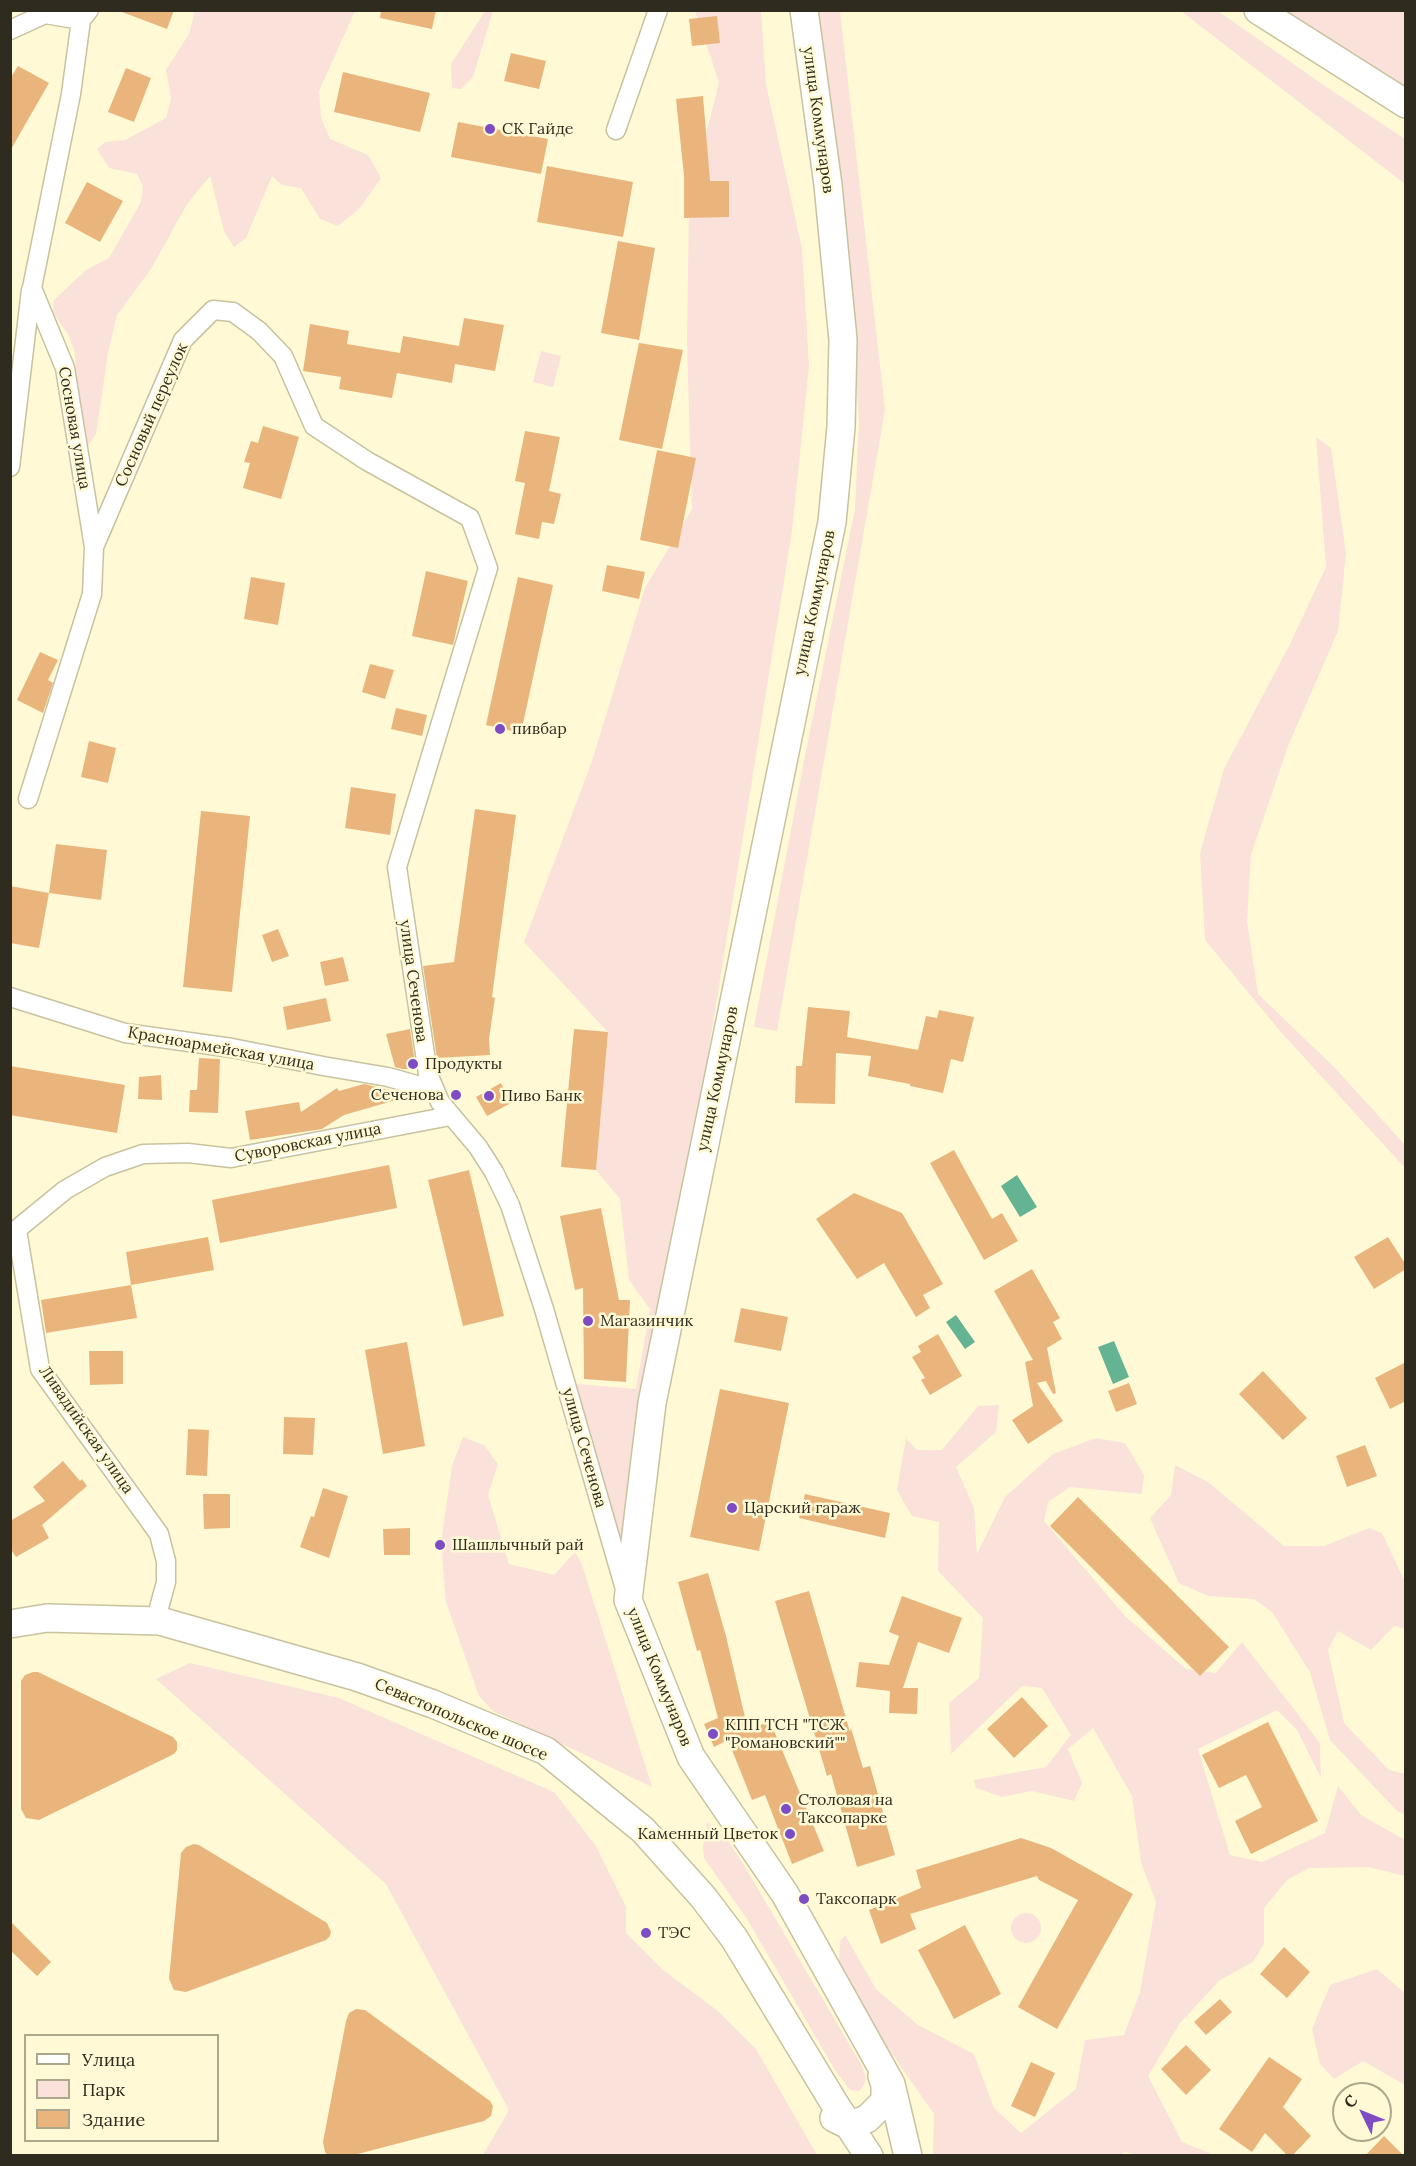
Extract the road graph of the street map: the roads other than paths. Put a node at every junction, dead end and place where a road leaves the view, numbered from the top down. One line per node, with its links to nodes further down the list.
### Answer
1 (658, 10): 7 (street)
2 (804, 10): 17 (main road, улица Коммунаров)
3 (1258, 10): 6 (main road)
4 (85, 15): 5 (street); 8 (street)
5 (10, 30)
6 (1406, 104)
7 (616, 130)
8 (32, 288): 9 (street); 11 (street, Сосновая улица)
9 (10, 466)
10 (470, 518): 11 (street, Сосновый переулок); 14 (street, улица Сеченова)
11 (94, 547): 12 (street, Сосновая улица)
12 (28, 799)
13 (10, 998): 14 (street, Красноармейская улица)
14 (434, 1090): 15 (street, улица Сеченова)
15 (450, 1116): 16 (street, Суворовская улица); 17 (street, улица Сеченова)
16 (14, 1232): 19 (street, Ливадийская улица)
17 (628, 1600): 21 (main road, улица Коммунаров)
18 (10, 1624): 19 (main road, Севастопольское шоссе)
19 (161, 1629): 20 (main road, Севастопольское шоссе); 23 (main road, Севастопольское шоссе)
20 (10, 1638)
21 (878, 2060): 22 (main road, улица Коммунаров); 23 (main road)
22 (891, 2084): 26 (main road, улица Коммунаров); 27 (main road, улица Коммунаров)
23 (837, 2114): 24 (main road); 25 (main road, Севастопольское шоссе)
24 (852, 2156)
25 (868, 2156)
26 (901, 2156)
27 (908, 2156)

